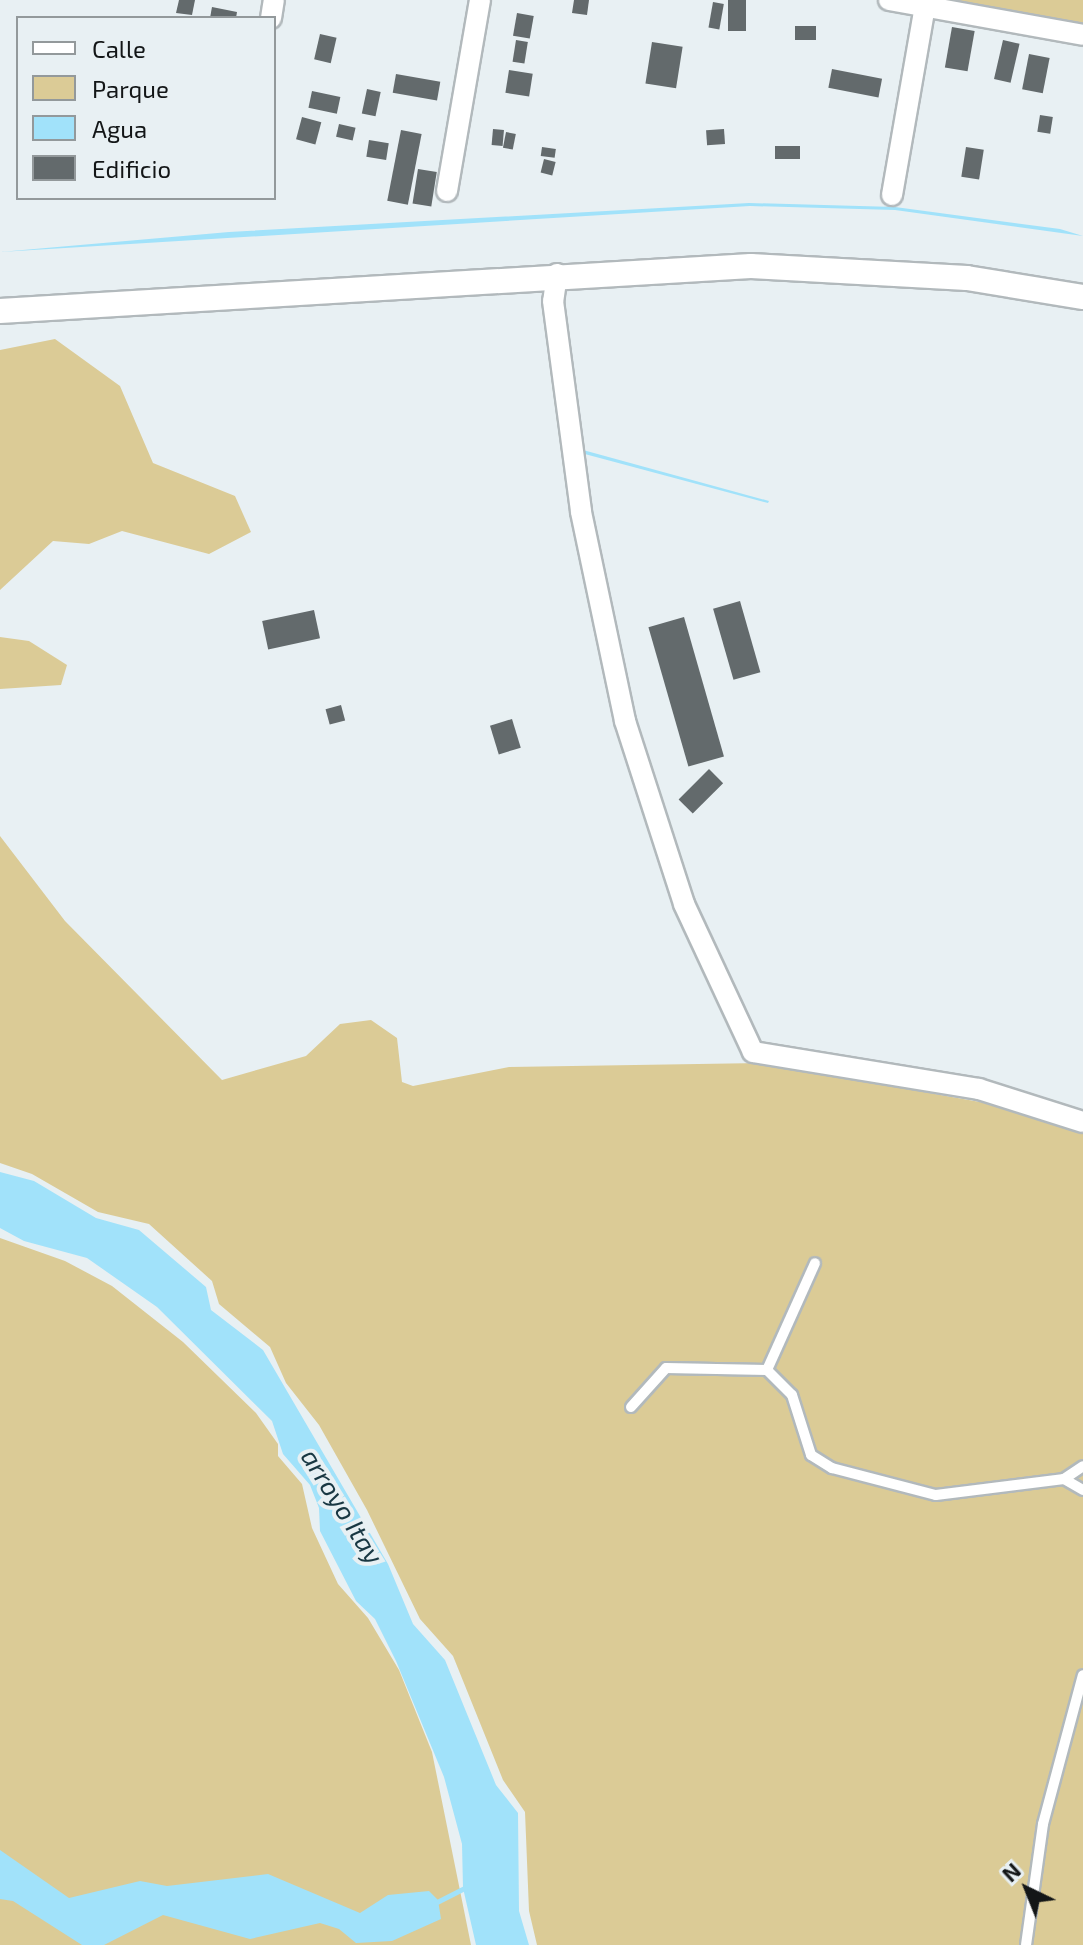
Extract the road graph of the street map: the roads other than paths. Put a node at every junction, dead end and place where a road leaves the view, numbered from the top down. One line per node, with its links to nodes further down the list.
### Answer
1 (480, 0): 5 (street)
2 (889, 0): 3 (street)
3 (925, 3): 4 (street); 6 (street)
4 (1083, 35)
5 (447, 191)
6 (892, 195)
7 (557, 274): 8 (street); 9 (street); 10 (street)
8 (1083, 297)
9 (0, 311)
10 (1083, 1122)
11 (815, 1263): 12 (lane)
12 (767, 1370): 13 (lane); 15 (lane)
13 (631, 1407)
14 (1083, 1466): 15 (lane)
15 (1064, 1479): 16 (lane)
16 (1083, 1490)
17 (1083, 1675): 18 (lane)
18 (1026, 1945)

